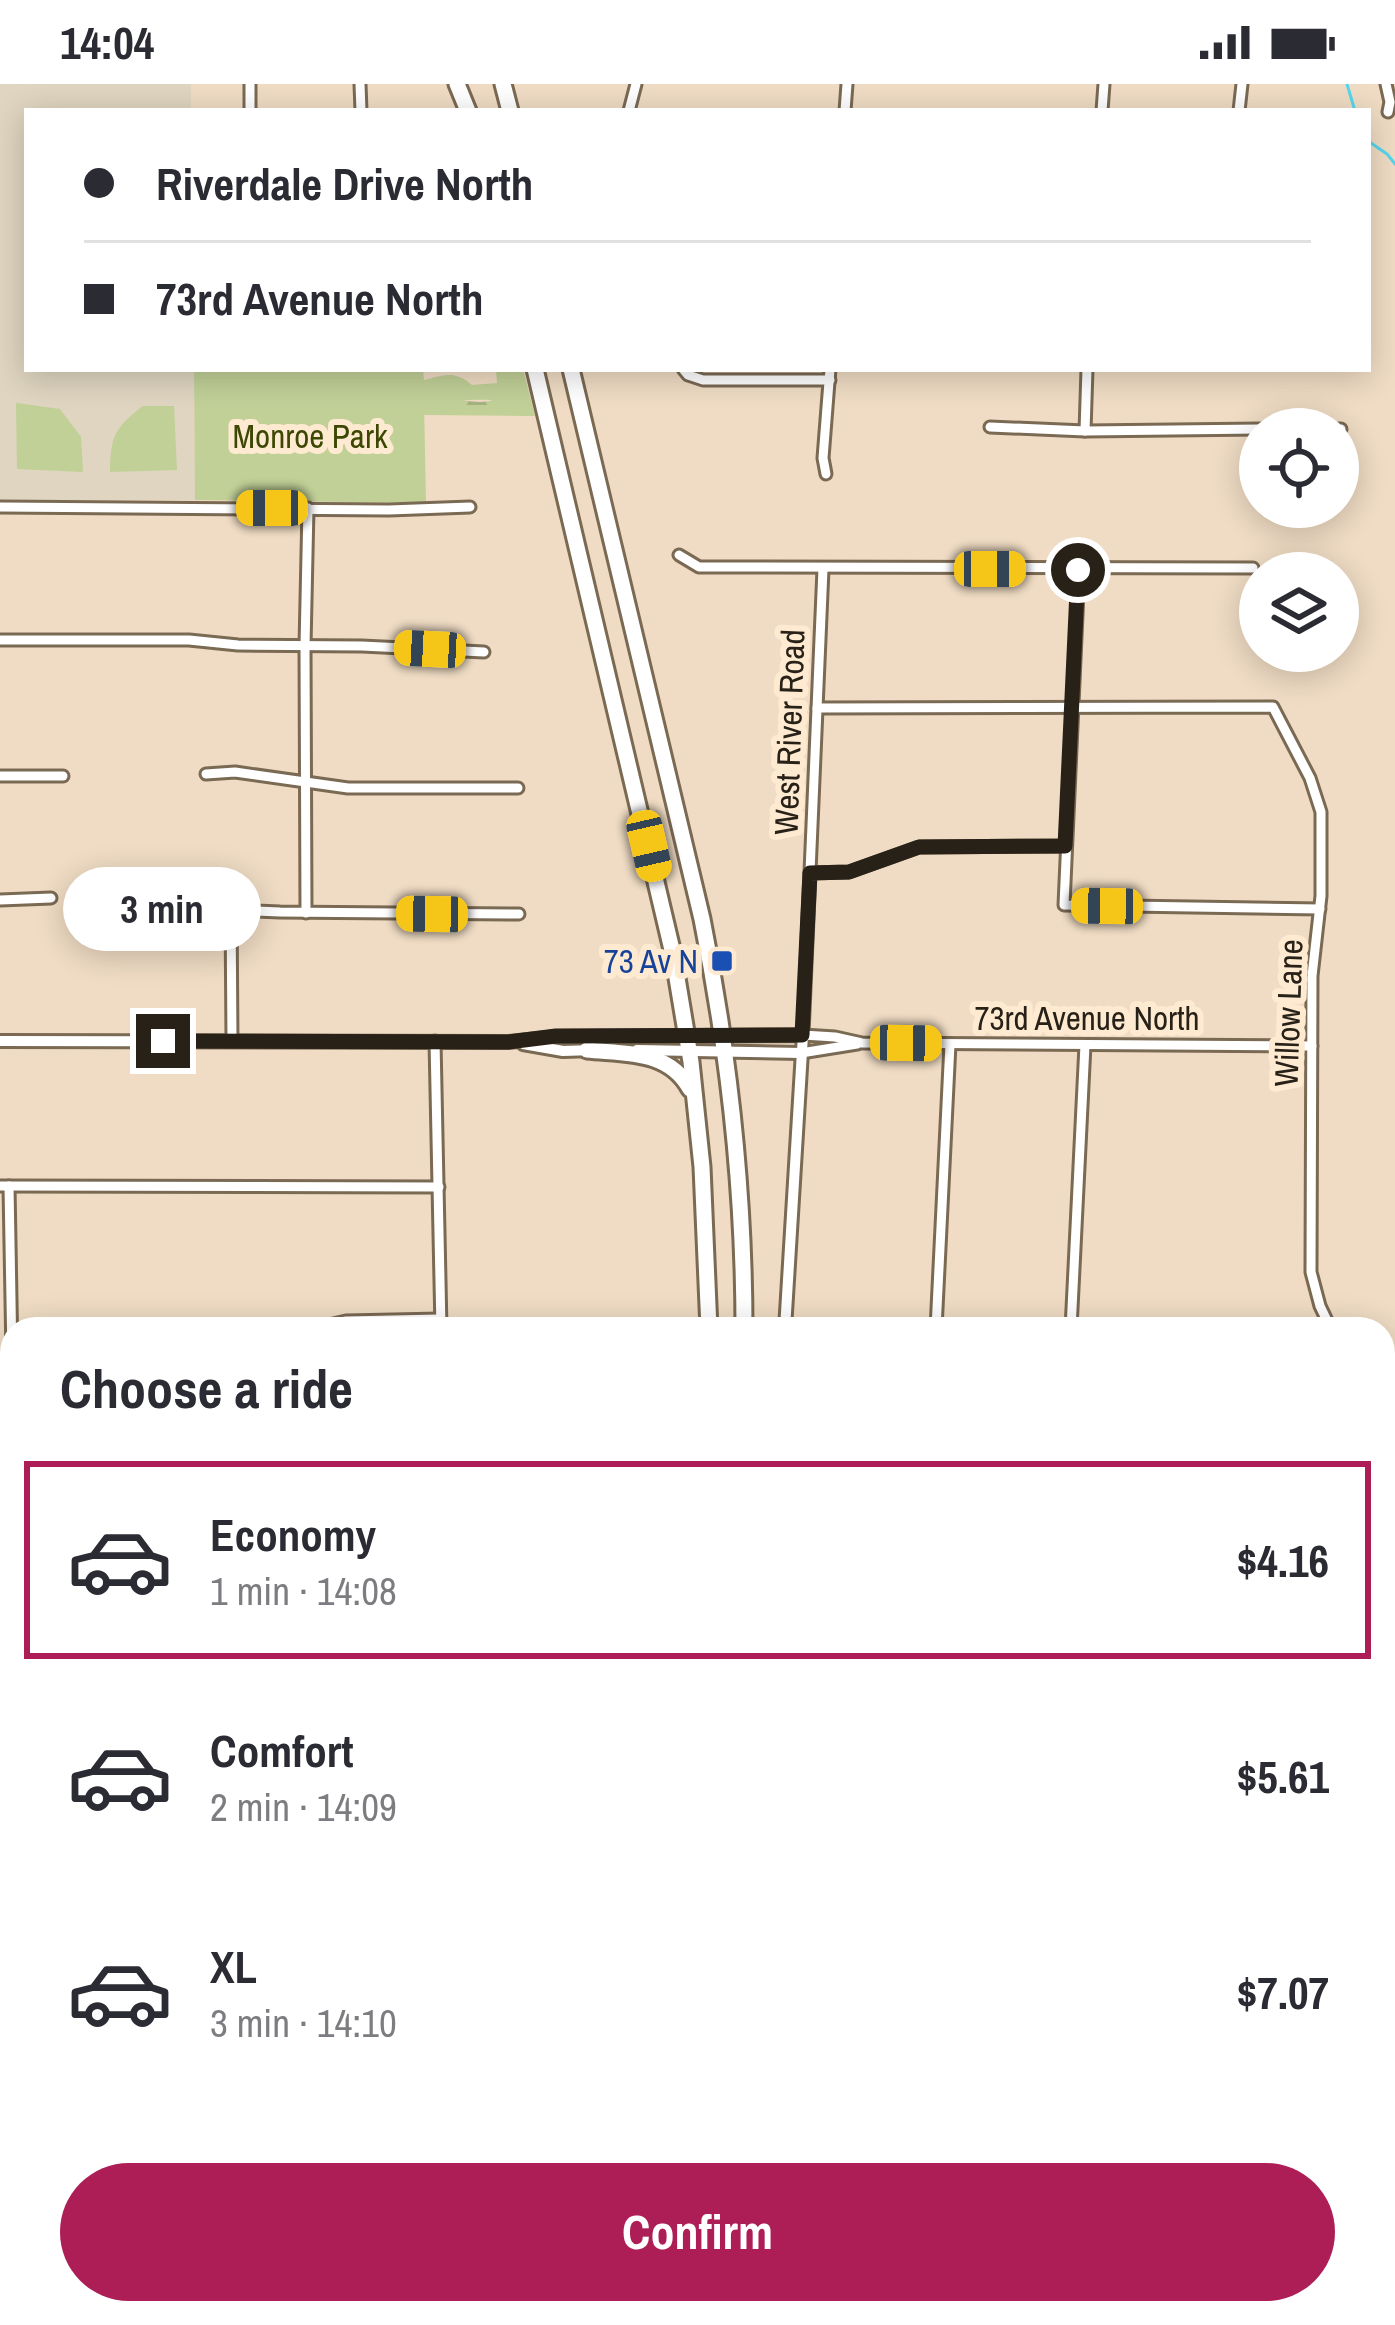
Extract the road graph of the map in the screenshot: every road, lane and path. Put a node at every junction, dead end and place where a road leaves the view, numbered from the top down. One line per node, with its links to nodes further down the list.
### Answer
1 (1386, 84): 2 (street)
2 (1388, 112)
3 (536, 372): 42 (highway)
4 (572, 372): 43 (highway)
5 (685, 372): 7 (street)
6 (1087, 372): 10 (street)
7 (830, 375): 11 (street)
8 (990, 428): 10 (street)
9 (1239, 429): 10 (street)
10 (1085, 431)
11 (826, 474)
12 (0, 507): 14 (street)
13 (470, 507): 14 (street)
14 (308, 508): 20 (street)
15 (679, 555): 17 (street)
16 (1239, 568): 18 (street)
17 (823, 569): 18 (street); 23 (street, West River Road)
18 (1078, 570): 22 (street)
19 (0, 640): 20 (street)
20 (304, 646): 21 (street); 27 (street)
21 (484, 652)
22 (1073, 706): 23 (street); 29 (street); 33 (street, Willow Lane)
23 (817, 708): 30 (street, West River Road)
24 (206, 774): 27 (street)
25 (0, 776): 26 (street)
26 (63, 776)
27 (306, 783): 28 (street); 34 (street)
28 (518, 788)
29 (1065, 846): 30 (street); 33 (street)
30 (810, 873): 36 (street, West River Road)
31 (51, 898): 32 (street)
32 (0, 900)
33 (1320, 909): 46 (street, Willow Lane)
34 (306, 913): 35 (street); 38 (street)
35 (519, 914)
36 (802, 1035): 41 (street, 73rd Avenue North); 43 (street, 73rd Avenue North); 48 (street, West River Road)
37 (0, 1041): 38 (street, 73rd Avenue North)
38 (232, 1041): 39 (street, 73rd Avenue North)
39 (435, 1041): 40 (street, 73rd Avenue North); 51 (street)
40 (508, 1042): 42 (street, 73rd Avenue North); 47 (street, 73rd Avenue North)
41 (862, 1042): 44 (street, 73rd Avenue North); 48 (street, 73rd Avenue North)
42 (688, 1043): 43 (street, 73rd Avenue North); 47 (street, 73rd Avenue North); 49 (highway)
43 (724, 1043): 48 (street, 73rd Avenue North); 55 (highway)
44 (950, 1044): 45 (street, 73rd Avenue North); 57 (street)
45 (1085, 1045): 46 (street, 73rd Avenue North); 58 (street)
46 (1312, 1046): 59 (street, Willow Lane)
47 (587, 1050): 49 (highway)
48 (802, 1053): 56 (street, West River Road)
49 (695, 1099): 54 (highway)
50 (5, 1186): 51 (street); 52 (street)
51 (439, 1187): 53 (street)
52 (9, 1317)
53 (441, 1317)
54 (709, 1317)
55 (744, 1317)
56 (786, 1317)
57 (937, 1317)
58 (1072, 1317)
59 (1325, 1317)

